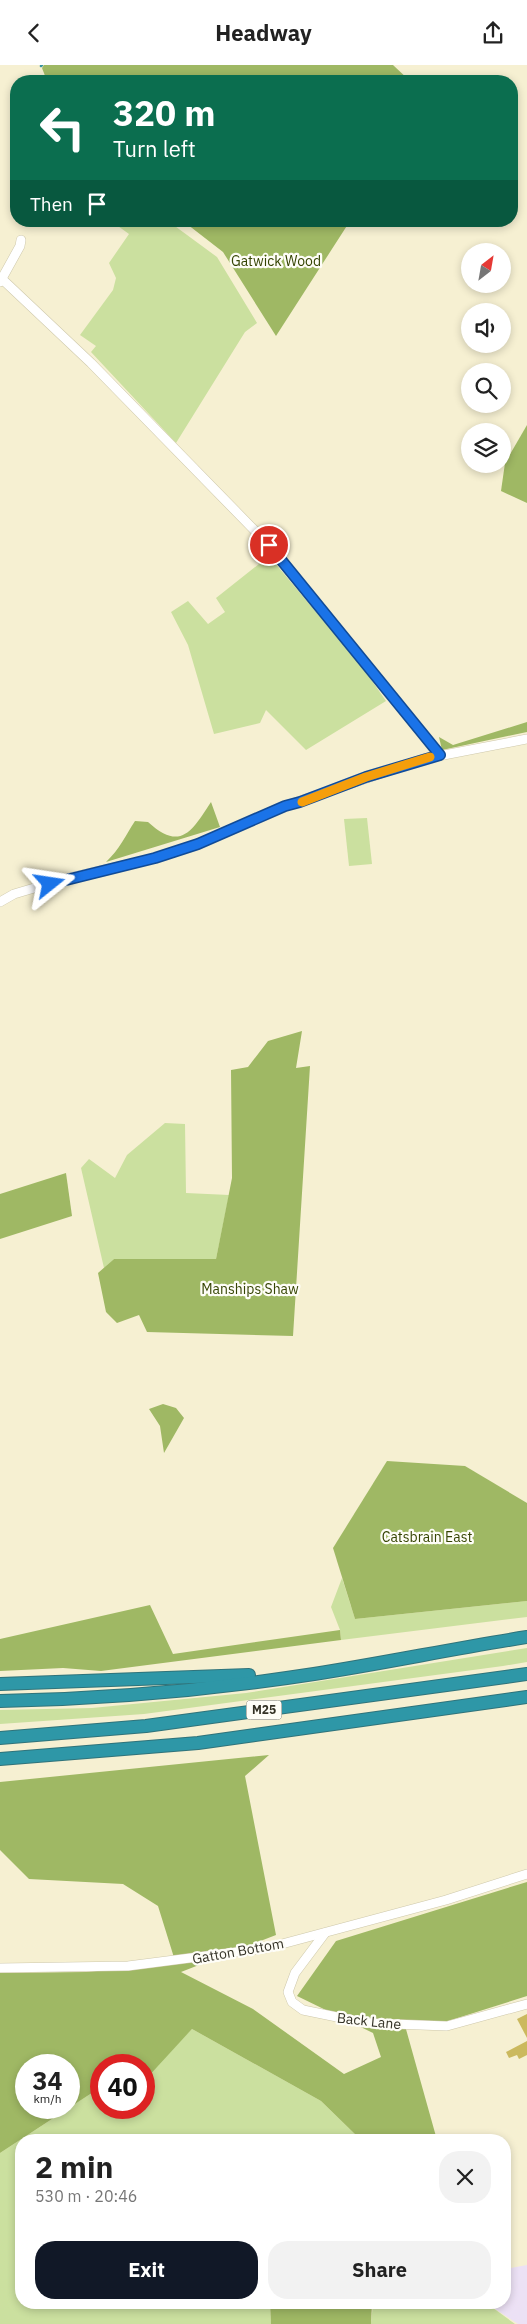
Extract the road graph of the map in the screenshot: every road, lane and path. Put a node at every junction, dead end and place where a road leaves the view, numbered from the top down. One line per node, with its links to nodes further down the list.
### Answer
1 (21, 240): 2 (street)
2 (1, 281): 4 (street)
3 (527, 739): 4 (street)
4 (440, 755): 5 (street)
5 (0, 902)
6 (527, 1637): 7 (highway, M25)
7 (314, 1674): 9 (highway, M25); 11 (highway, M25)
8 (527, 1674): 12 (highway, M25)
9 (0, 1684)
10 (527, 1697): 13 (highway, M25)
11 (0, 1701)
12 (0, 1738)
13 (0, 1759)
14 (527, 1874): 15 (street, Gatton Bottom)
15 (325, 1933): 16 (street, Gatton Bottom); 17 (street, Back Lane)
16 (0, 1968)
17 (527, 2003)

